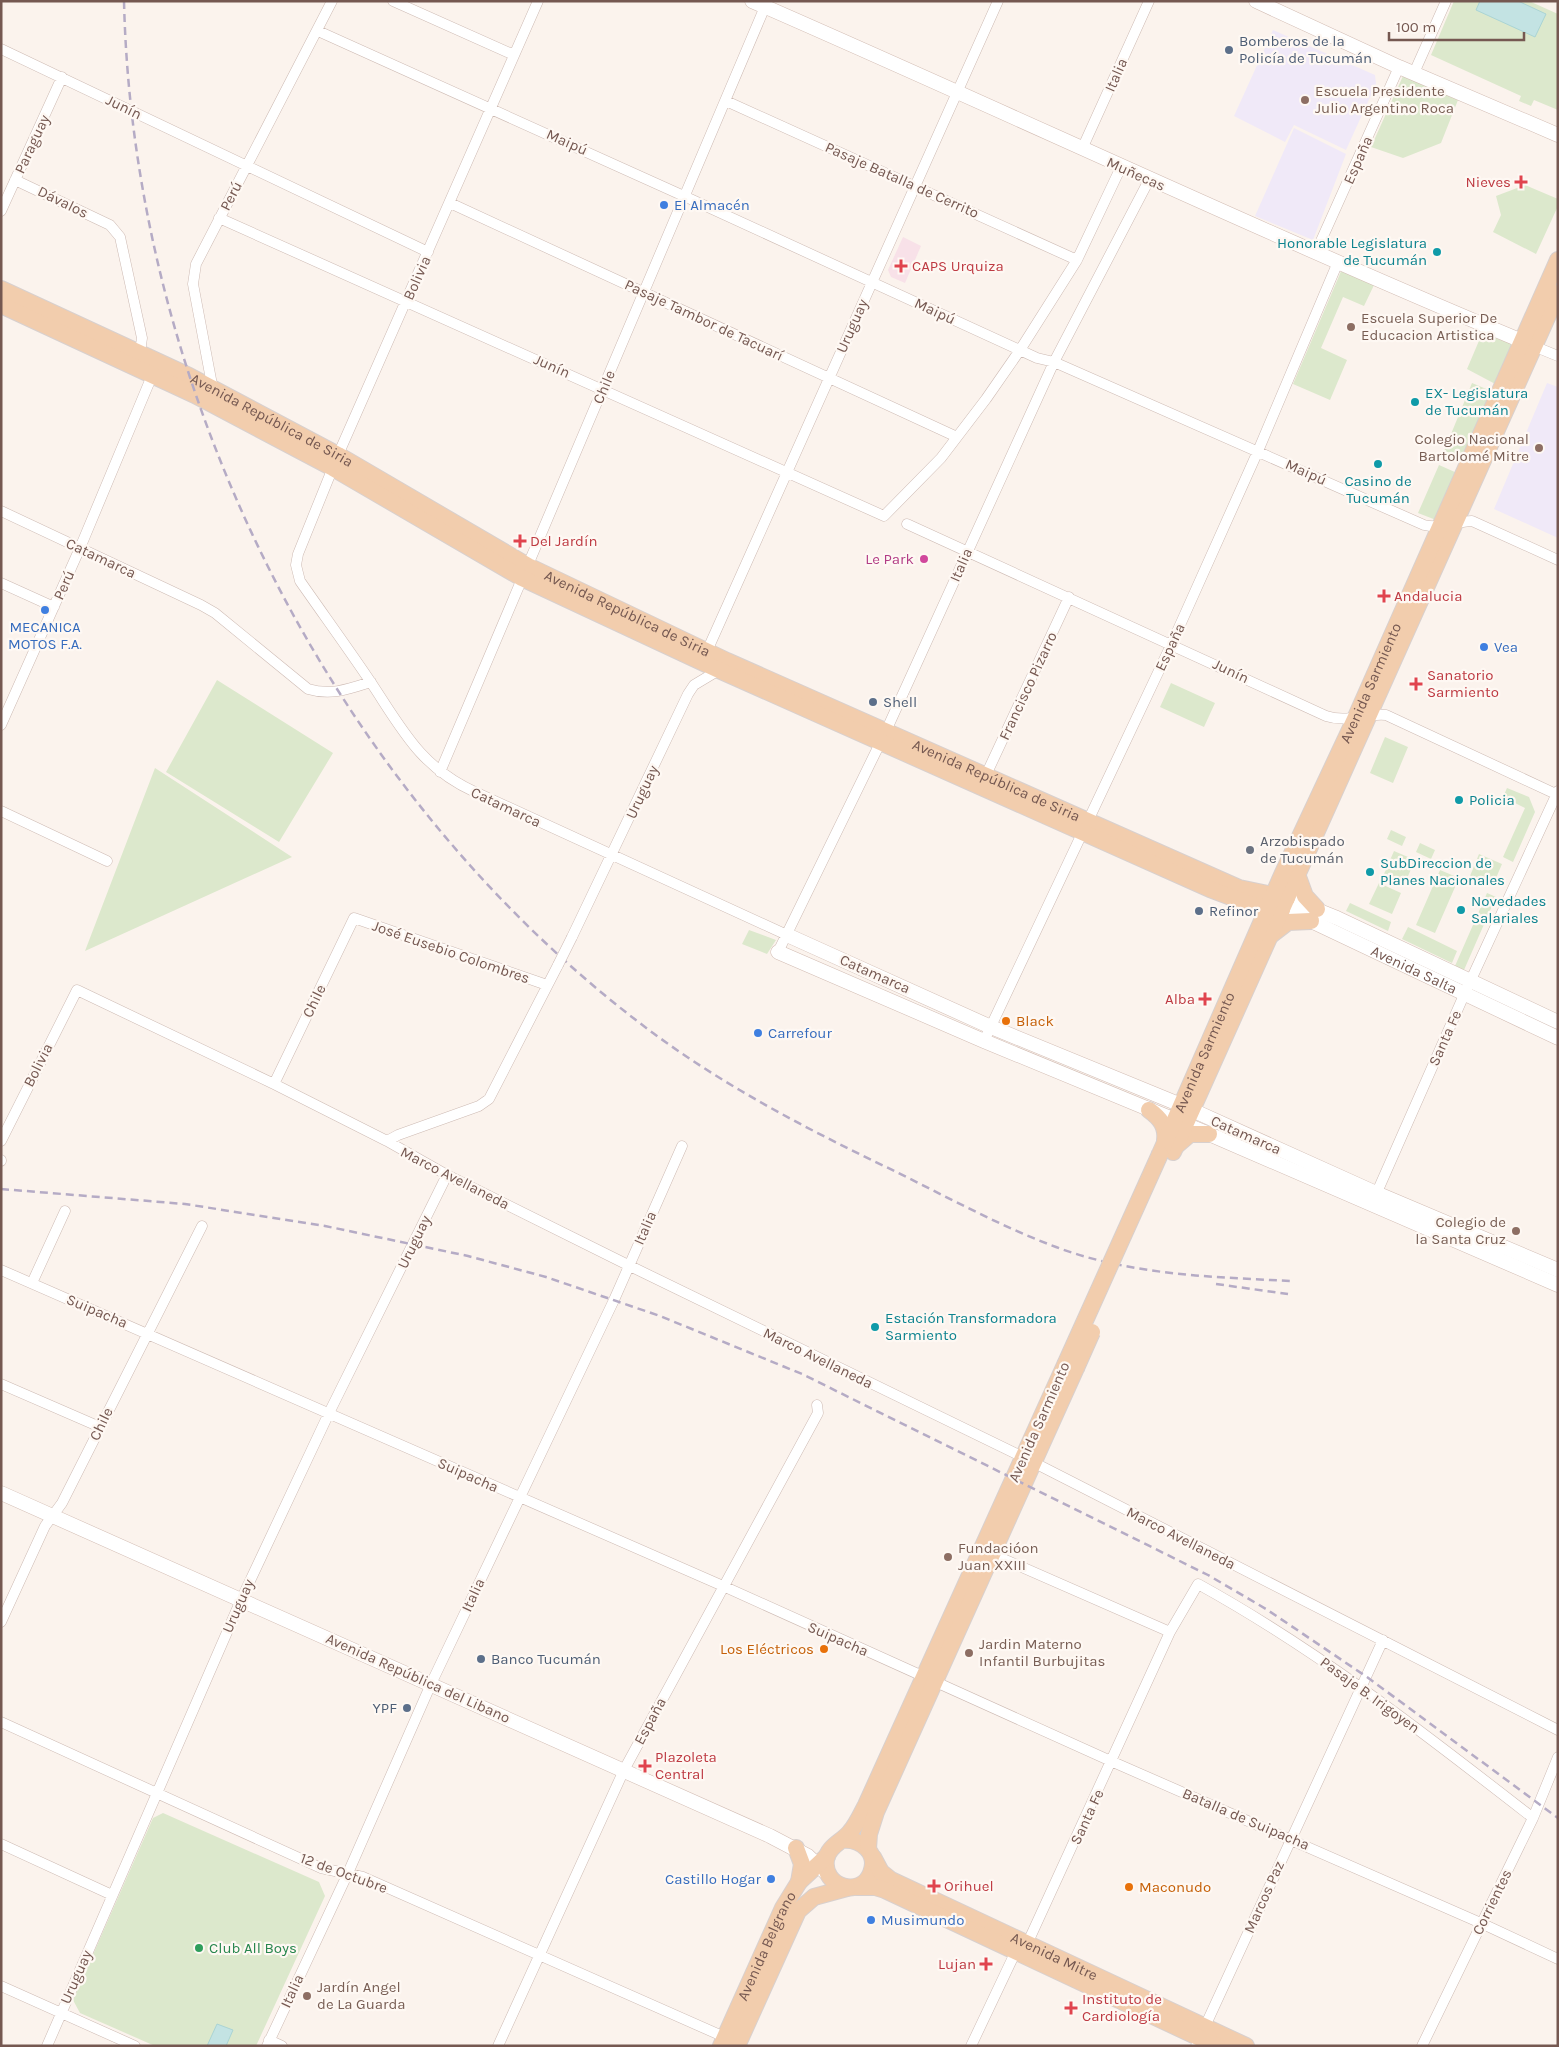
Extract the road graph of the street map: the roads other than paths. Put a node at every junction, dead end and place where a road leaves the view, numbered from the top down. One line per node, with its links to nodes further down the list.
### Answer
1 (332, 1): 10 (street, Perú)
2 (393, 1): 12 (street)
3 (538, 1): 12 (street, Bolivia)
4 (752, 1): 9 (main road, Muñecas)
5 (998, 1): 16 (street, Uruguay)
6 (1149, 1): 20 (street, Italia)
7 (1256, 1): 13 (main road)
8 (1446, 1): 14 (street)
9 (767, 4): 16 (main road, Muñecas); 17 (street, Chile)
10 (318, 31): 18 (street, Maipú); 21 (street, Perú)
11 (1, 49): 15 (street, Junín)
12 (514, 55): 18 (street, Bolivia)
13 (1399, 67): 14 (main road); 31 (street, España)
14 (1414, 74): 19 (main road)
15 (62, 77): 21 (street, Junín); 23 (street, Paraguay)
16 (959, 91): 20 (main road, Muñecas); 25 (street, Uruguay)
17 (726, 101): 25 (street, Pasaje Batalla de Cerrito); 26 (street, Chile)
18 (491, 108): 26 (street, Maipú); 27 (street, Bolivia)
19 (1558, 135)
20 (1082, 149): 22 (main road, Muñecas)
21 (246, 166): 29 (street, Perú); 30 (street)
22 (1120, 168): 24 (main road, Muñecas); 32 (street)
23 (15, 180): 28 (street, Paraguay); 43 (street, Dávalos)
24 (1149, 180): 31 (main road, Muñecas); 45 (street, Italia)
25 (916, 186): 32 (street, Pasaje Batalla de Cerrito); 35 (street, Uruguay)
26 (686, 196): 35 (street, Maipú); 37 (street, Chile)
27 (450, 203): 30 (street, Bolivia); 37 (street, Pasaje Tambor de Tacuarí)
28 (1, 211)
29 (219, 218): 39 (street, Junín); 49 (street, Perú)
30 (428, 252): 39 (street, Bolivia)
31 (1316, 252): 34 (main road, Muñecas)
32 (1077, 260): 42 (street)
33 (1558, 260): 41 (main road, Avenida Sarmiento)
34 (1338, 262): 41 (main road, Muñecas); 51 (street, España)
35 (872, 282): 42 (street, Maipú); 47 (street, Uruguay)
36 (1, 289): 43 (main road, Avenida República de Siria)
37 (644, 292): 47 (street, Pasaje Tambor de Tacuarí); 48 (street, Chile)
38 (1558, 293): 41 (main road, Avenida Sarmiento)
39 (406, 301): 48 (street, Junín); 52 (street, Bolivia)
40 (1, 305): 46 (main road, Avenida República de Siria)
41 (1529, 343): 44 (street); 55 (main road, Avenida Sarmiento); 57 (main road, Avenida Sarmiento)
42 (1020, 350): 45 (street, Maipú); 50 (street)
43 (140, 352): 46 (main road, Avenida República de Siria)
44 (1558, 356)
45 (1054, 362): 51 (street, Maipú); 59 (street, Italia)
46 (155, 368): 49 (main road, Avenida República de Siria); 58 (street, Perú)
47 (829, 378): 50 (street, Pasaje Tambor de Tacuarí); 53 (street, Uruguay)
48 (604, 389): 53 (street, Junín); 62 (street, Chile)
49 (213, 397): 52 (main road, Avenida República de Siria)
50 (957, 438): 53 (street, Junín)
51 (1258, 451): 57 (street, Maipú); 66 (street, España)
52 (335, 462): 60 (street, Bolivia); 62 (main road, Avenida República de Siria)
53 (786, 472): 67 (street, Uruguay)
54 (1, 511): 58 (street, Catamarca)
55 (1457, 522): 57 (street, Maipú); 61 (street, Maipú); 69 (main road, Avenida Sarmiento)
56 (907, 524): 59 (street, Junín)
57 (1440, 527): 70 (main road, Avenida Sarmiento)
58 (80, 548): 65 (street, Perú); 68 (street, Catamarca)
59 (968, 550): 64 (street, Junín); 72 (street, Italia)
60 (298, 554): 68 (street, Catamarca)
61 (1558, 560)
62 (525, 572): 67 (main road, Avenida República de Siria); 73 (street, Chile)
63 (1, 583): 65 (street)
64 (1069, 596): 66 (street, Junín); 74 (street, Francisco Pizarro)
65 (54, 607): 71 (street, Perú)
66 (1172, 643): 70 (street, Junín); 77 (street, España)
67 (715, 660): 72 (main road, Avenida República de Siria); 78 (street, Uruguay)
68 (371, 682): 73 (street, Catamarca)
69 (1370, 714): 70 (street, Junín); 75 (street); 80 (main road, Avenida Sarmiento)
70 (1354, 719): 80 (main road, Avenida Sarmiento)
71 (1, 725)
72 (883, 736): 74 (main road, Avenida República de Siria); 77 (main road, Avenida República de Siria); 85 (street, Italia)
73 (440, 772): 78 (street, Catamarca)
74 (986, 775): 77 (main road, Avenida República de Siria)
75 (1557, 793): 89 (street, Santa Fe)
76 (1, 811): 79 (street)
77 (1085, 826): 81 (main road, Avenida República de Siria); 92 (street, España)
78 (612, 856): 85 (street, Catamarca); 88 (street, Uruguay, bridge)
79 (107, 861)
80 (1290, 874): 81 (main road); 82 (main road, Avenida Sarmiento); 83 (main road)
81 (1235, 892): 82 (main road, Avenida República de Siria); 86 (main road)
82 (1277, 903): 83 (main road, Avenida Salta); 86 (main road, Avenida Sarmiento)
83 (1314, 915): 86 (main road); 89 (main road, Avenida Salta)
84 (354, 918): 88 (street, José Eusebio Colombres); 94 (street, Chile)
85 (787, 935): 87 (street, Italia); 92 (main road, Catamarca)
86 (1261, 939): 96 (main road, Avenida Sarmiento)
87 (778, 952): 92 (main road, Catamarca)
88 (548, 985): 99 (street)
89 (1467, 988): 91 (main road, Avenida Salta); 93 (main road, Avenida Salta); 103 (street, Santa Fe)
90 (76, 990): 94 (street, Marco Avellaneda); 98 (street, Bolivia)
91 (1558, 1022)
92 (988, 1035): 95 (main road, Catamarca); 96 (main road, Catamarca)
93 (1558, 1038)
94 (274, 1084): 99 (street, Marco Avellaneda)
95 (1149, 1110): 96 (main road, Catamarca); 101 (main road)
96 (1183, 1115): 97 (main road, Catamarca); 101 (main road, Avenida Sarmiento); 103 (main road, Catamarca)
97 (1209, 1134): 101 (main road); 103 (main road, Catamarca)
98 (1, 1140)
99 (387, 1141): 102 (street, Marco Avellaneda)
100 (682, 1146): 106 (street, Italia)
101 (1167, 1151): 116 (main road, Avenida Sarmiento, bridge)
102 (447, 1175): 106 (street, Marco Avellaneda); 114 (street, Uruguay)
103 (1374, 1199): 108 (main road, Catamarca); 110 (main road, Catamarca)
104 (65, 1211): 109 (street)
105 (202, 1226): 111 (street, Chile)
106 (630, 1266): 116 (street, Marco Avellaneda); 118 (street, Italia)
107 (1, 1270): 109 (street, Suipacha)
108 (1558, 1270)
109 (32, 1283): 111 (street, Suipacha)
110 (1557, 1284)
111 (147, 1332): 114 (street, Suipacha); 115 (street, Chile)
112 (1, 1384): 115 (street)
113 (817, 1405): 122 (street, España)
114 (329, 1413): 118 (street, Suipacha); 123 (street, Uruguay)
115 (100, 1427): 119 (street, Chile)
116 (1028, 1460): 120 (main road, Avenida Sarmiento); 126 (street, Marco Avellaneda); 127 (main road, Avenida Sarmiento)
117 (1, 1493): 119 (main road, Avenida República del Libano)
118 (519, 1497): 122 (street, Suipacha); 128 (street, Italia)
119 (53, 1516): 123 (main road, Avenida República del Libano); 124 (street, Chile)
120 (992, 1554): 125 (street); 127 (main road, Avenida Sarmiento)
121 (1198, 1584): 125 (street, Santa Fe); 129 (street, Pasaje B. Irigoyen)
122 (723, 1586): 127 (street, Suipacha); 134 (street, España)
123 (241, 1600): 128 (main road, Avenida República del Libano); 135 (street, Uruguay)
124 (1, 1622)
125 (1170, 1632): 133 (street, Santa Fe)
126 (1383, 1640): 129 (street, Marcos Paz); 131 (street, Marco Avellaneda)
127 (928, 1679): 133 (street, Batalla de Suipacha); 138 (main road, Avenida Sarmiento); 141 (main road, Avenida Sarmiento)
128 (431, 1684): 134 (main road, Avenida República del Libano); 143 (street, Italia)
129 (1361, 1688): 136 (street, Pasaje B. Irigoyen); 137 (street, Marcos Paz)
130 (1, 1722): 135 (street, 12 de Octubre)
131 (1558, 1730)
132 (1558, 1757): 136 (street, Corrientes)
133 (1112, 1762): 137 (street, Batalla de Suipacha); 148 (street, Santa Fe)
134 (624, 1770): 140 (main road, Avenida República del Libano); 149 (street, España)
135 (156, 1792): 143 (street, 12 de Octubre); 146 (street, Uruguay)
136 (1533, 1818): 147 (street, Corrientes)
137 (1291, 1838): 147 (street, Batalla de Suipacha); 153 (street, Marcos Paz)
138 (842, 1840): 141 (main road); 142 (main road)
139 (1, 1844): 146 (street)
140 (796, 1848): 142 (main road, Avenida República del Libano); 144 (main road)
141 (870, 1852): 145 (main road); 148 (main road, Avenida Mitre)
142 (824, 1865): 144 (main road, Avenida Belgrano); 145 (main road)
143 (348, 1873): 149 (street, 12 de Octubre); 154 (street, Italia)
144 (799, 1882): 155 (main road, Avenida Belgrano)
145 (852, 1887): 148 (main road, Avenida Mitre); 155 (main road, Avenida Belgrano)
146 (112, 1895): 152 (street, Uruguay)
147 (1482, 1924): 150 (street, Batalla de Suipacha); 163 (street, Corrientes)
148 (1022, 1947): 153 (main road, Avenida Mitre); 160 (street, Santa Fe)
149 (540, 1956): 155 (street, 12 de Octubre); 159 (street, España)
150 (1558, 1959)
151 (1, 1986): 152 (street)
152 (60, 2012): 156 (street, Uruguay); 157 (street)
153 (1201, 2036): 161 (main road, Avenida Mitre); 162 (main road, Avenida Mitre)
154 (268, 2043): 158 (street)
155 (733, 2044)
156 (47, 2046)
157 (135, 2046)
158 (282, 2046)
159 (498, 2046)
160 (971, 2046)
161 (1217, 2046)
162 (1246, 2046)
163 (1422, 2046)

